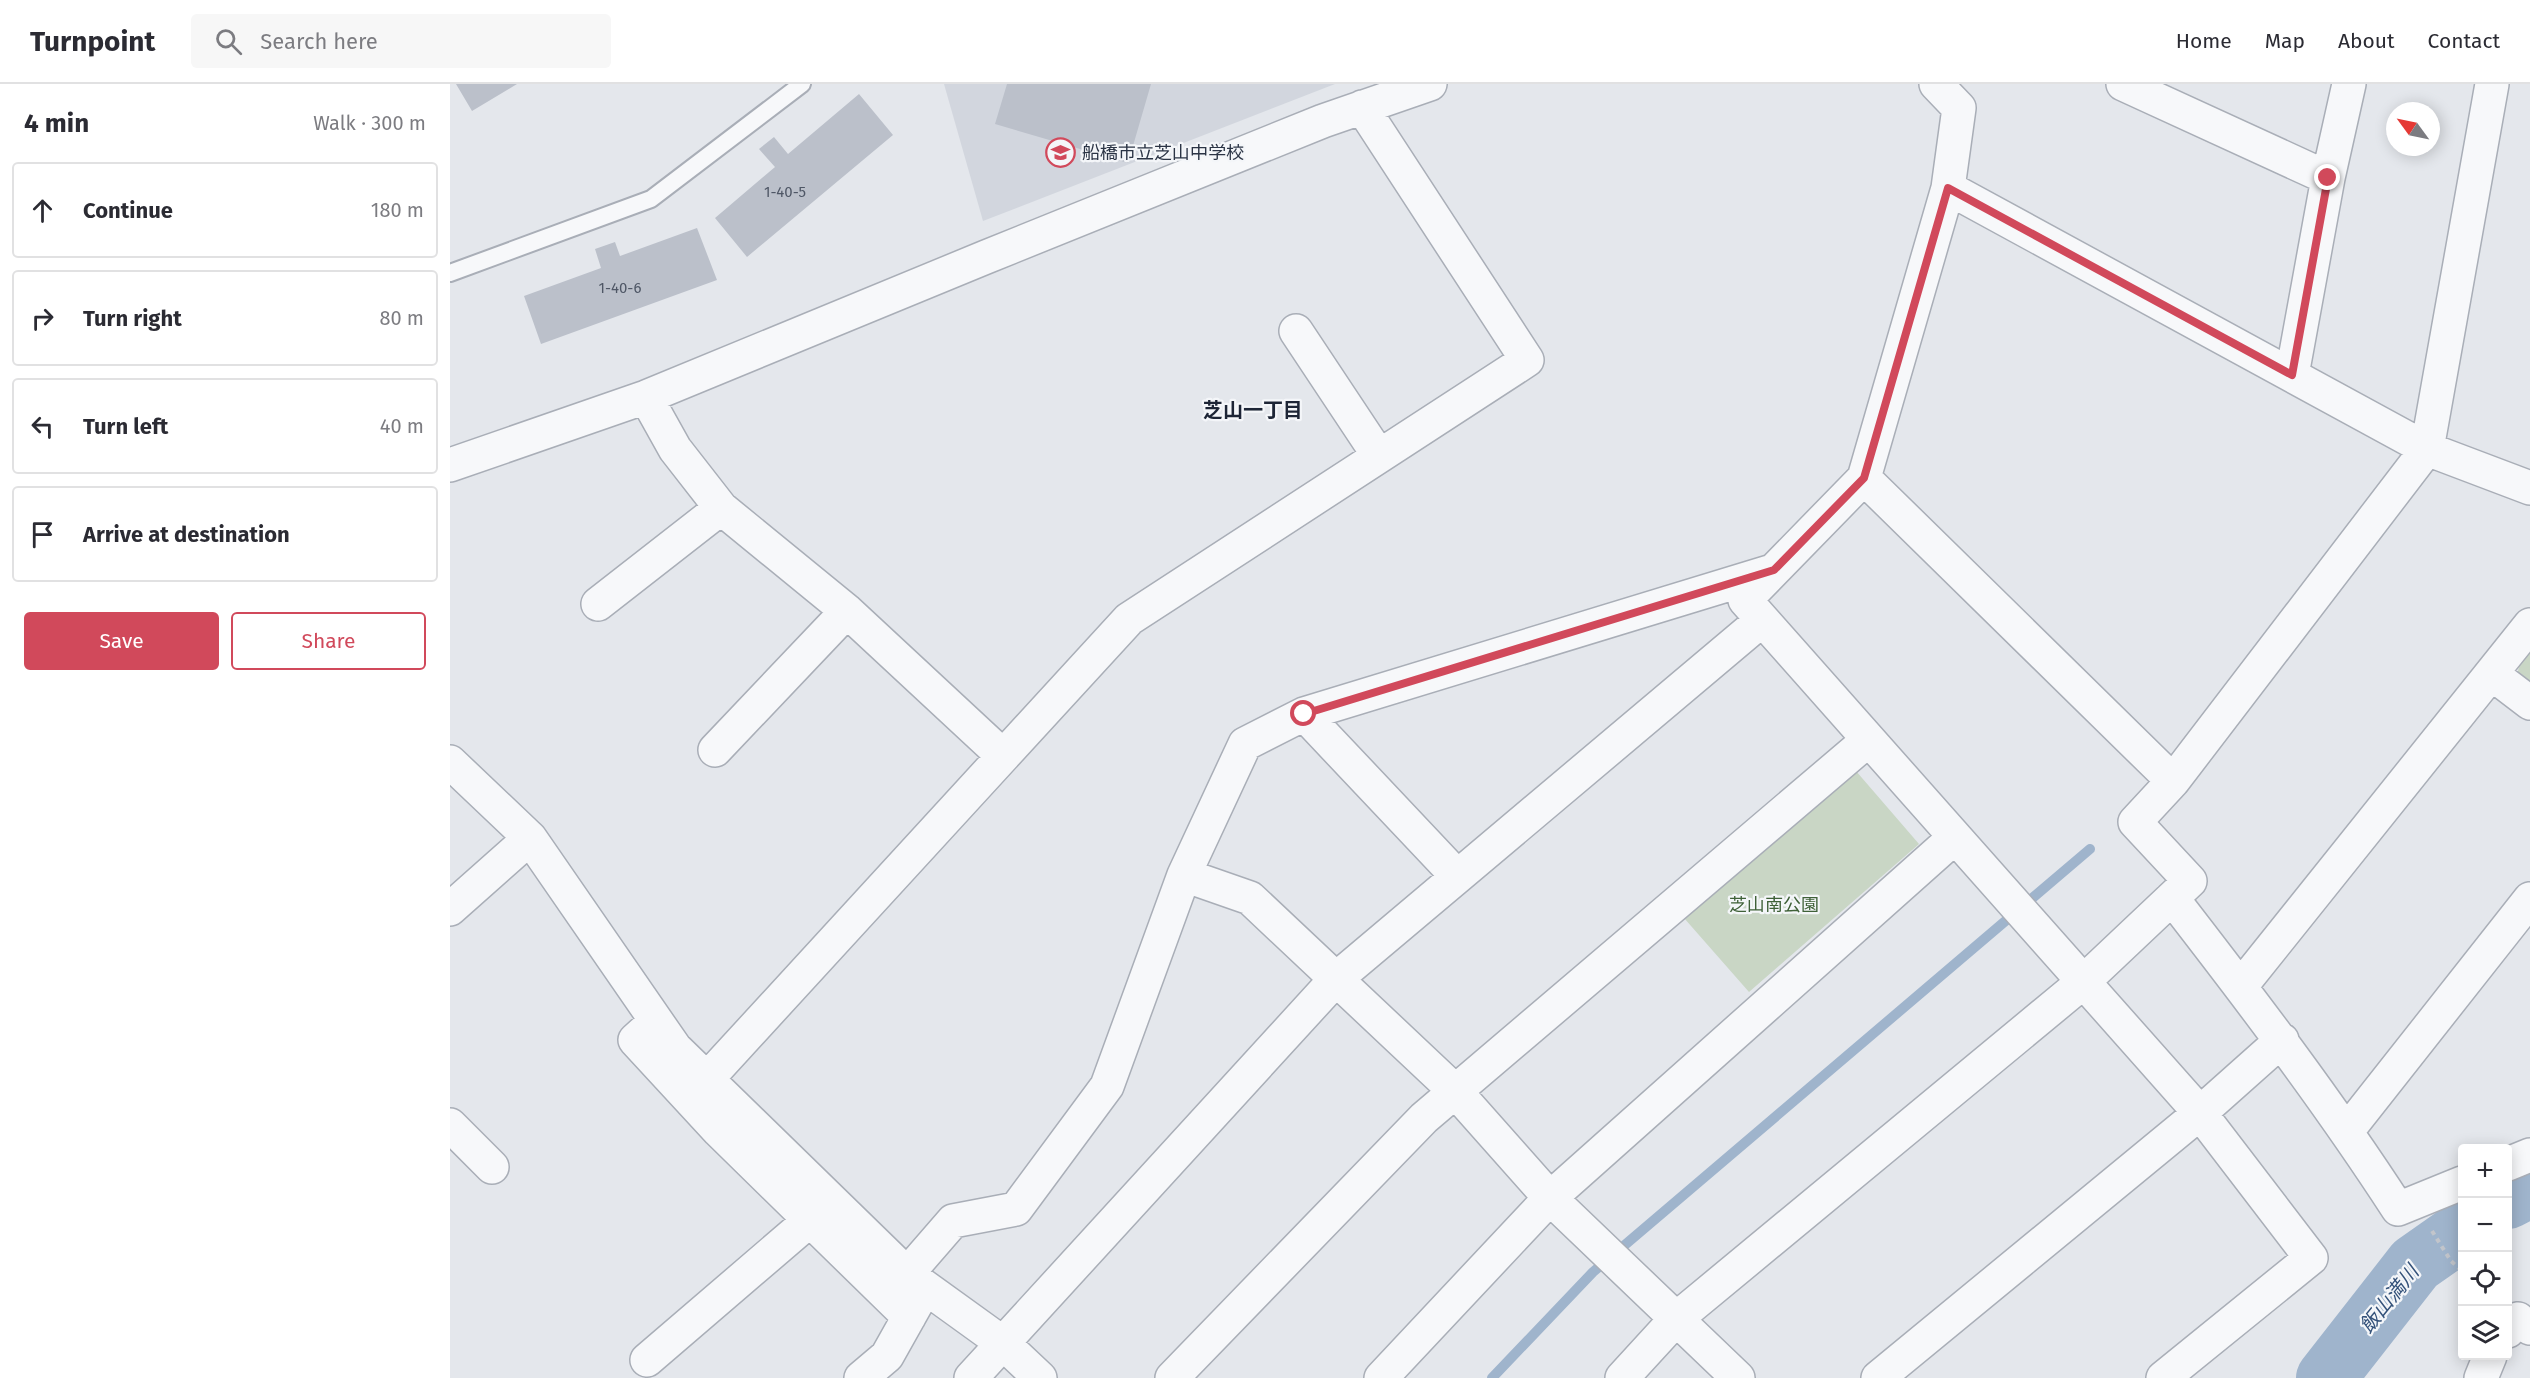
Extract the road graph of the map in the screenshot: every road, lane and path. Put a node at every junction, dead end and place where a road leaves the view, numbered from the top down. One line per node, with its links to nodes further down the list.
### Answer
1 (802, 84): 10 (lane)
2 (1430, 84): 7 (street)
3 (1936, 84): 9 (street)
4 (2124, 84): 8 (street)
5 (2349, 84): 8 (street)
6 (2487, 85): 14 (street)
7 (1362, 107): 13 (street); 15 (street)
8 (2328, 178): 12 (street)
9 (1948, 188): 12 (street); 17 (street)
10 (450, 273)
11 (1296, 332): 15 (street)
12 (2292, 375): 14 (street)
13 (646, 397): 16 (street); 19 (street)
14 (2427, 449): 18 (street); 32 (street)
15 (1379, 456): 30 (street)
16 (450, 465)
17 (1864, 478): 20 (street); 32 (street)
18 (2530, 488)
19 (721, 508): 21 (street); 22 (street)
20 (1774, 570): 23 (street); 27 (street)
21 (598, 604)
22 (847, 611): 29 (street); 30 (street)
23 (1762, 620): 28 (street); 36 (street)
24 (2530, 625): 25 (street)
25 (2492, 674): 26 (street); 42 (street)
26 (2530, 703)
27 (1304, 714): 35 (street); 36 (street)
28 (1867, 741): 34 (street); 46 (street)
29 (715, 750)
30 (1002, 755): 45 (street)
31 (450, 762): 33 (street)
32 (2173, 780): 37 (street)
33 (530, 838): 39 (street); 43 (street)
34 (1954, 838): 41 (street); 54 (street)
35 (1185, 875): 40 (street); 58 (street)
36 (1457, 876): 40 (street)
37 (2172, 898): 41 (street); 42 (street)
38 (2530, 899): 49 (street)
39 (450, 909)
40 (1336, 979): 46 (street); 63 (street)
41 (2082, 983): 47 (street); 60 (street)
42 (2241, 987): 44 (street)
43 (656, 1021): 45 (street); 55 (street)
44 (2282, 1040): 47 (street); 49 (street)
45 (707, 1079): 58 (street)
46 (1456, 1092): 54 (street); 69 (street)
47 (2200, 1113): 73 (street); 74 (street)
48 (450, 1125): 52 (street)
49 (2347, 1131): 53 (street)
50 (2530, 1155): 51 (street)
51 (2512, 1162)
52 (492, 1167)
53 (2458, 1185)
54 (1550, 1198): 60 (street); 70 (street)
55 (809, 1221): 59 (street); 64 (street)
56 (2430, 1227): 57 (path)
57 (2458, 1266)
58 (916, 1281): 59 (street); 63 (street)
59 (909, 1317): 66 (street)
60 (1676, 1319): 71 (street); 72 (street)
61 (2512, 1326): 62 (street)
62 (2530, 1328)
63 (1004, 1344): 67 (street); 68 (street)
64 (647, 1360)
65 (2488, 1360): 75 (street)
66 (861, 1378)
67 (971, 1378)
68 (1040, 1378)
69 (1172, 1378)
70 (1381, 1378)
71 (1622, 1378)
72 (1738, 1378)
73 (1878, 1378)
74 (2163, 1378)
75 (2481, 1378)

